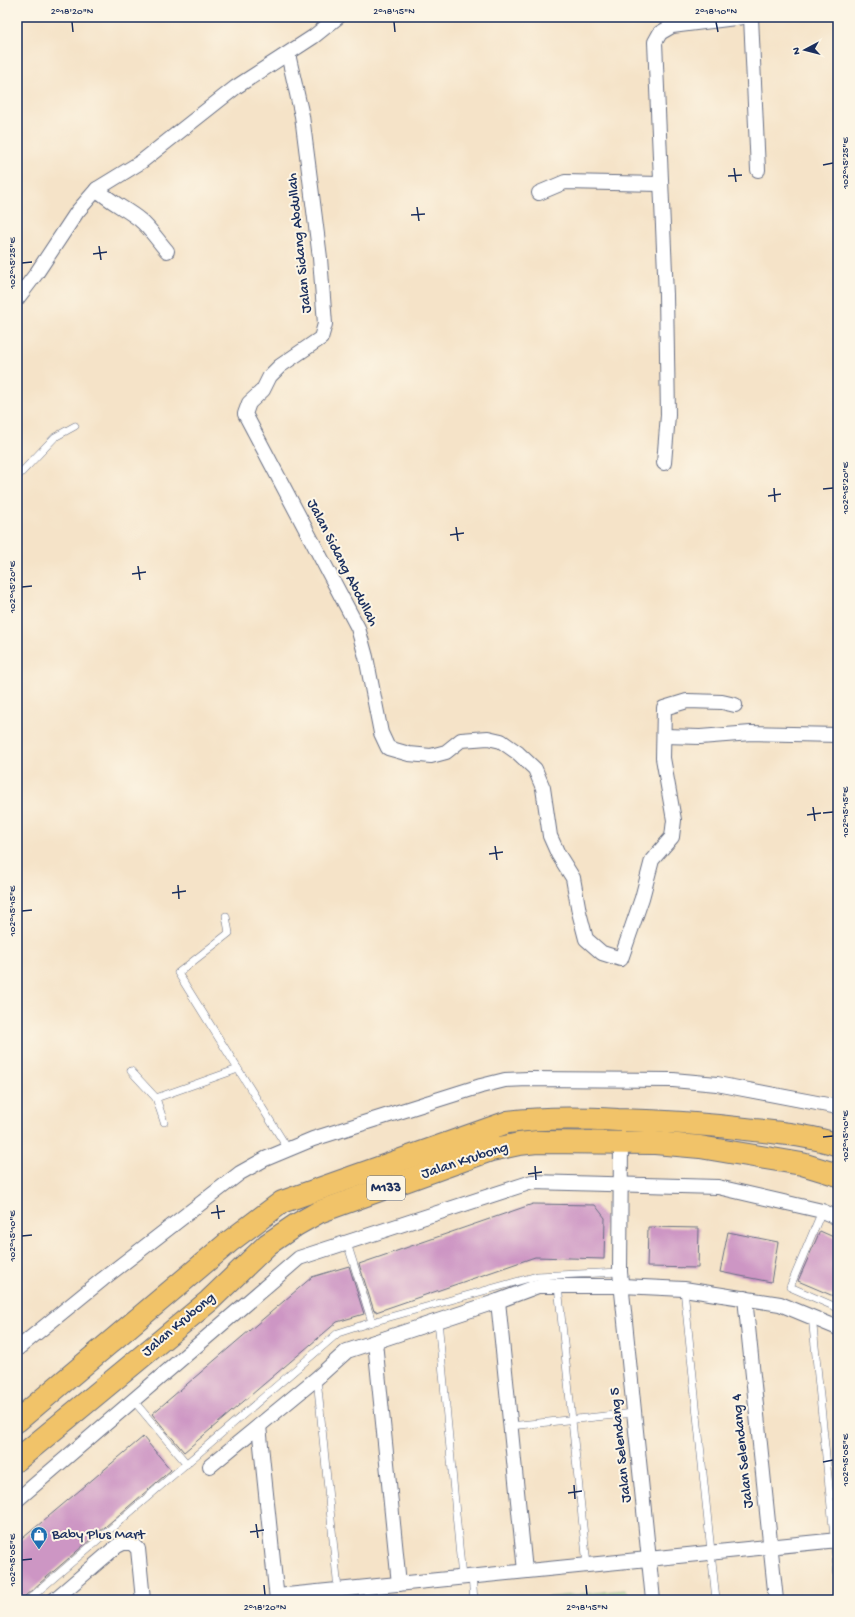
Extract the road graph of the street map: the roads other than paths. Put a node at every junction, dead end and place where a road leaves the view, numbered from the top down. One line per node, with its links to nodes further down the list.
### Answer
1 (338, 17): 4 (street)
2 (743, 17): 6 (street)
3 (750, 17): 5 (street)
4 (288, 54): 7 (street); 16 (street, Jalan Sidang Abdullah)
5 (758, 170)
6 (660, 184): 8 (street); 12 (street)
7 (97, 189): 9 (street); 10 (street)
8 (539, 193)
9 (167, 251)
10 (17, 298)
11 (75, 426): 13 (lane)
12 (664, 462)
13 (17, 478)
14 (735, 705): 16 (street, Jalan Sidang Abdullah)
15 (838, 735): 16 (street)
16 (664, 736)
17 (226, 916): 18 (lane)
18 (238, 1069): 20 (lane); 25 (lane)
19 (131, 1071): 20 (lane)
20 (156, 1098): 22 (lane)
21 (838, 1107): 25 (street)
22 (164, 1122)
23 (622, 1143): 26 (main road, Jalan Krubong / M133); 27 (street, Jalan Selendang 5); 36 (main road, Jalan Krubong / M133)
24 (838, 1145): 31 (main road, Jalan Krubong / M133)
25 (288, 1149): 44 (street)
26 (838, 1175)
27 (620, 1184): 28 (street); 30 (street); 32 (street, Jalan Selendang 5)
28 (822, 1211): 29 (street); 38 (lane)
29 (838, 1218)
30 (347, 1243): 41 (lane); 46 (street)
31 (191, 1275): 36 (main road); 49 (main road, Jalan Krubong / M133)
32 (621, 1279): 33 (street); 34 (street); 41 (lane); 47 (street, Jalan Selendang 5)
33 (558, 1286): 37 (street); 48 (lane)
34 (684, 1289): 35 (street); 58 (lane)
35 (745, 1298): 39 (street); 57 (street, Jalan Selendang 4)
36 (209, 1301): 52 (main road, Jalan Krubong / M133)
37 (498, 1301): 40 (street); 51 (street)
38 (838, 1308)
39 (812, 1316): 42 (street); 56 (lane)
40 (438, 1320): 43 (street); 62 (lane)
41 (372, 1322): 53 (lane)
42 (838, 1328)
43 (375, 1342): 45 (street); 64 (street)
44 (17, 1349)
45 (317, 1378): 50 (street); 65 (lane)
46 (133, 1400): 53 (lane); 55 (street)
47 (634, 1413): 48 (lane); 59 (street, Jalan Selendang 5)
48 (571, 1420): 51 (lane); 60 (lane)
49 (17, 1421)
50 (259, 1426): 54 (street); 66 (street)
51 (510, 1426): 61 (street)
52 (17, 1460)
53 (187, 1464): 67 (lane)
54 (210, 1466)
55 (17, 1500)
56 (836, 1540): 57 (street); 63 (lane)
57 (770, 1547): 58 (street); 73 (street, Jalan Selendang 4)
58 (711, 1553): 59 (street); 72 (lane)
59 (650, 1559): 60 (street); 71 (street, Jalan Selendang 5)
60 (587, 1565): 61 (street)
61 (525, 1571): 62 (street)
62 (467, 1577): 64 (street); 70 (lane)
63 (838, 1577)
64 (399, 1584): 65 (street)
65 (339, 1595): 66 (street)
66 (277, 1598)
67 (28, 1600)
68 (54, 1600): 69 (street)
69 (143, 1600)
70 (474, 1600)
71 (653, 1600)
72 (716, 1600)
73 (776, 1600)

